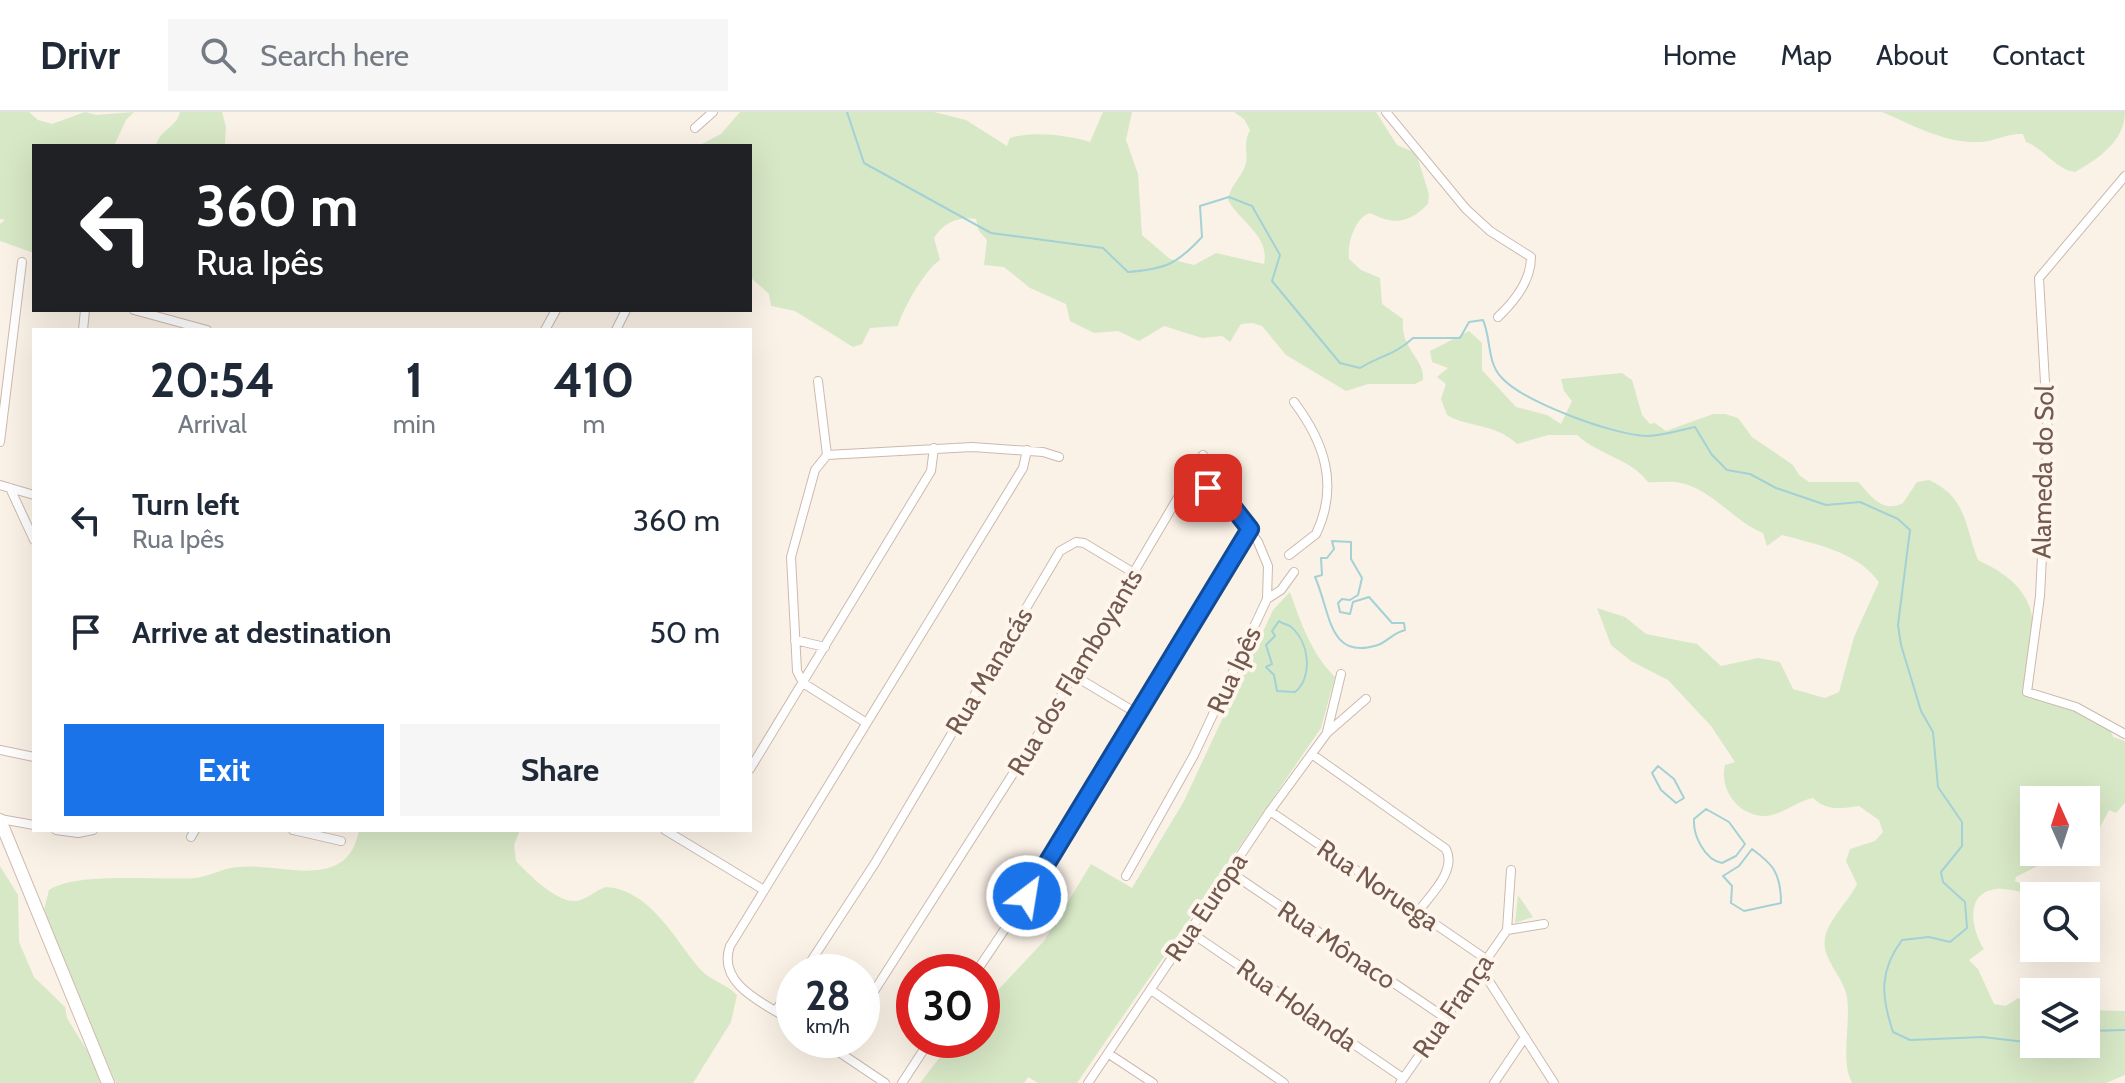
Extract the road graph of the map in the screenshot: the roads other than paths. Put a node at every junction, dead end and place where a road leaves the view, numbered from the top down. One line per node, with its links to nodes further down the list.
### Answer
1 (713, 112): 3 (street)
2 (1386, 112): 7 (street)
3 (695, 128)
4 (2125, 176): 36 (street, Alameda do Sol)
5 (22, 262): 11 (street)
6 (141, 312): 8 (street)
7 (1498, 317)
8 (200, 328)
9 (818, 381): 14 (street)
10 (1294, 402): 23 (street)
11 (0, 442)
12 (934, 448): 13 (street); 14 (street); 28 (street)
13 (1027, 450): 16 (street); 34 (street)
14 (827, 455): 27 (street)
15 (1203, 455): 17 (street, Rua dos Flamboyants)
16 (1059, 457)
17 (1191, 477): 21 (street, Rua Ipês); 25 (street, Rua dos Flamboyants)
18 (0, 485): 19 (street)
19 (10, 488): 20 (street); 22 (street)
20 (32, 494)
21 (1250, 529): 26 (street, Rua Ipês); 33 (street)
22 (32, 536)
23 (1289, 555)
24 (1294, 572): 26 (street)
25 (1134, 573): 30 (street, Rua dos Flamboyants); 55 (street, Rua Manacás)
26 (1267, 599): 49 (street, Rua Ipês)
27 (795, 640): 28 (street); 31 (street)
28 (825, 647): 31 (street)
29 (1341, 674): 35 (street, Rua Europa)
30 (1073, 675): 33 (street); 59 (street, Rua dos Flamboyants)
31 (803, 683): 34 (street); 40 (street)
32 (1366, 699): 35 (street, Rua Europa)
33 (1138, 714): 56 (street)
34 (865, 722): 50 (street)
35 (1327, 733): 38 (street, Rua Europa)
36 (2125, 734)
37 (0, 750): 39 (street)
38 (1313, 755): 41 (street, Rua Europa); 51 (street)
39 (32, 757)
40 (752, 766)
41 (1270, 811): 48 (street, Rua Europa); 51 (street, Rua Noruega)
42 (0, 819): 43 (street); 68 (main road)
43 (32, 825)
44 (302, 832): 46 (street)
45 (668, 832): 50 (street)
46 (341, 841)
47 (1511, 870): 53 (street, Rua França)
48 (1230, 872): 54 (street, Rua Europa); 62 (street, Rua Mônaco)
49 (1126, 876)
50 (764, 890): 61 (street)
51 (1418, 912): 57 (street, Rua Noruega)
52 (1544, 924): 53 (street, Rua França)
53 (1507, 930): 57 (street, Rua França)
54 (1190, 932): 60 (street, Rua Europa); 67 (street, Rua Holanda)
55 (816, 954)
56 (988, 954)
57 (1486, 959): 58 (street, Rua França)
58 (1480, 967): 62 (street, Rua França); 63 (street)
59 (880, 983)
60 (1151, 990): 64 (street, Rua Europa); 73 (street)
61 (776, 1010)
62 (1444, 1017): 67 (street, Rua França)
63 (1525, 1037): 74 (street); 75 (street)
64 (1109, 1054): 71 (street, Rua Europa); 72 (street)
65 (849, 1058): 69 (street)
66 (918, 1058): 70 (street)
67 (1401, 1081)
68 (108, 1083)
69 (885, 1083)
70 (902, 1083)
71 (1088, 1083)
72 (1153, 1083)
73 (1284, 1083)
74 (1494, 1083)
75 (1554, 1083)

